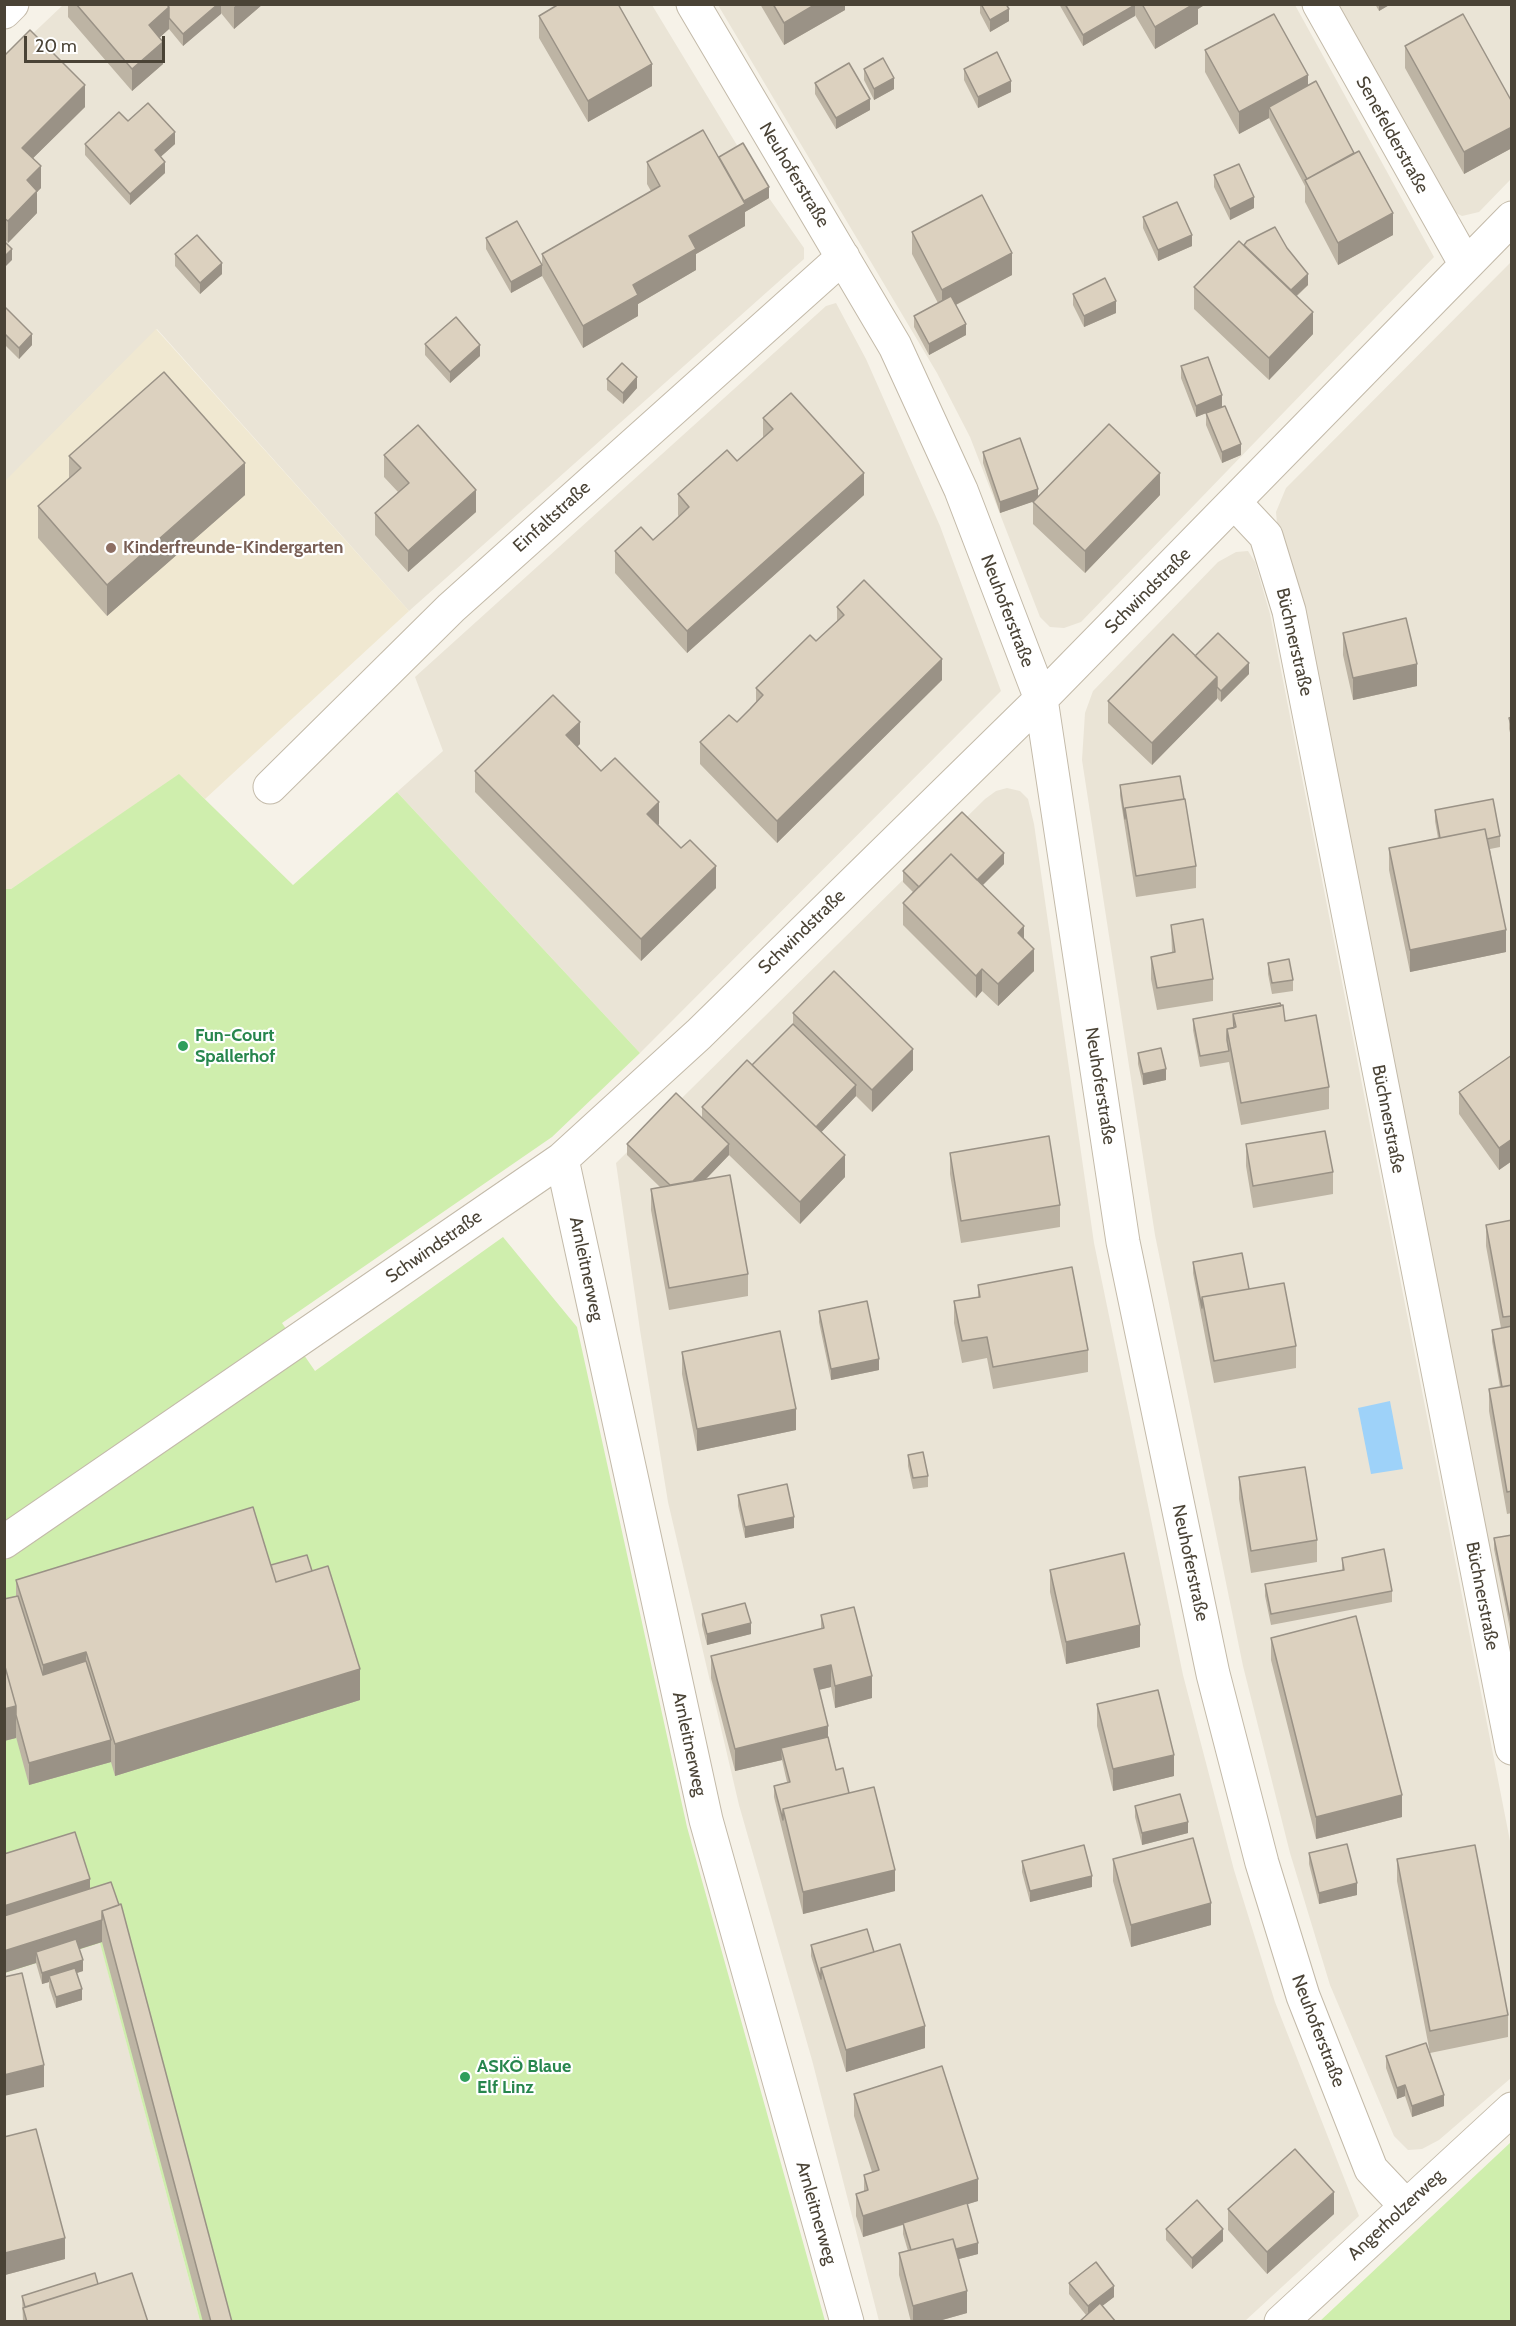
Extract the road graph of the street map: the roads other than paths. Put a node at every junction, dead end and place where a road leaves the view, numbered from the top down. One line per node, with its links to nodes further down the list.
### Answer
1 (12, 4): 4 (street)
2 (693, 4): 6 (street, Neuhoferstraße)
3 (1319, 4): 7 (street, Senefelderstraße)
4 (4, 12)
5 (1512, 218): 7 (street, Schwindstraße)
6 (843, 257): 9 (street, Neuhoferstraße); 10 (street, Einfaltstraße)
7 (1466, 265): 8 (street, Schwindstraße)
8 (1235, 503): 9 (street, Schwindstraße); 13 (street, Büchnerstraße)
9 (1041, 699): 11 (street, Schwindstraße); 15 (street, Neuhoferstraße)
10 (270, 787)
11 (562, 1159): 12 (street, Schwindstraße); 16 (street, Arnleitnerweg)
12 (4, 1542)
13 (1512, 1749)
14 (1512, 2109): 15 (street, Angerholzerweg)
15 (1406, 2206): 17 (street, Angerholzerweg)
16 (847, 2322)
17 (1281, 2322)

